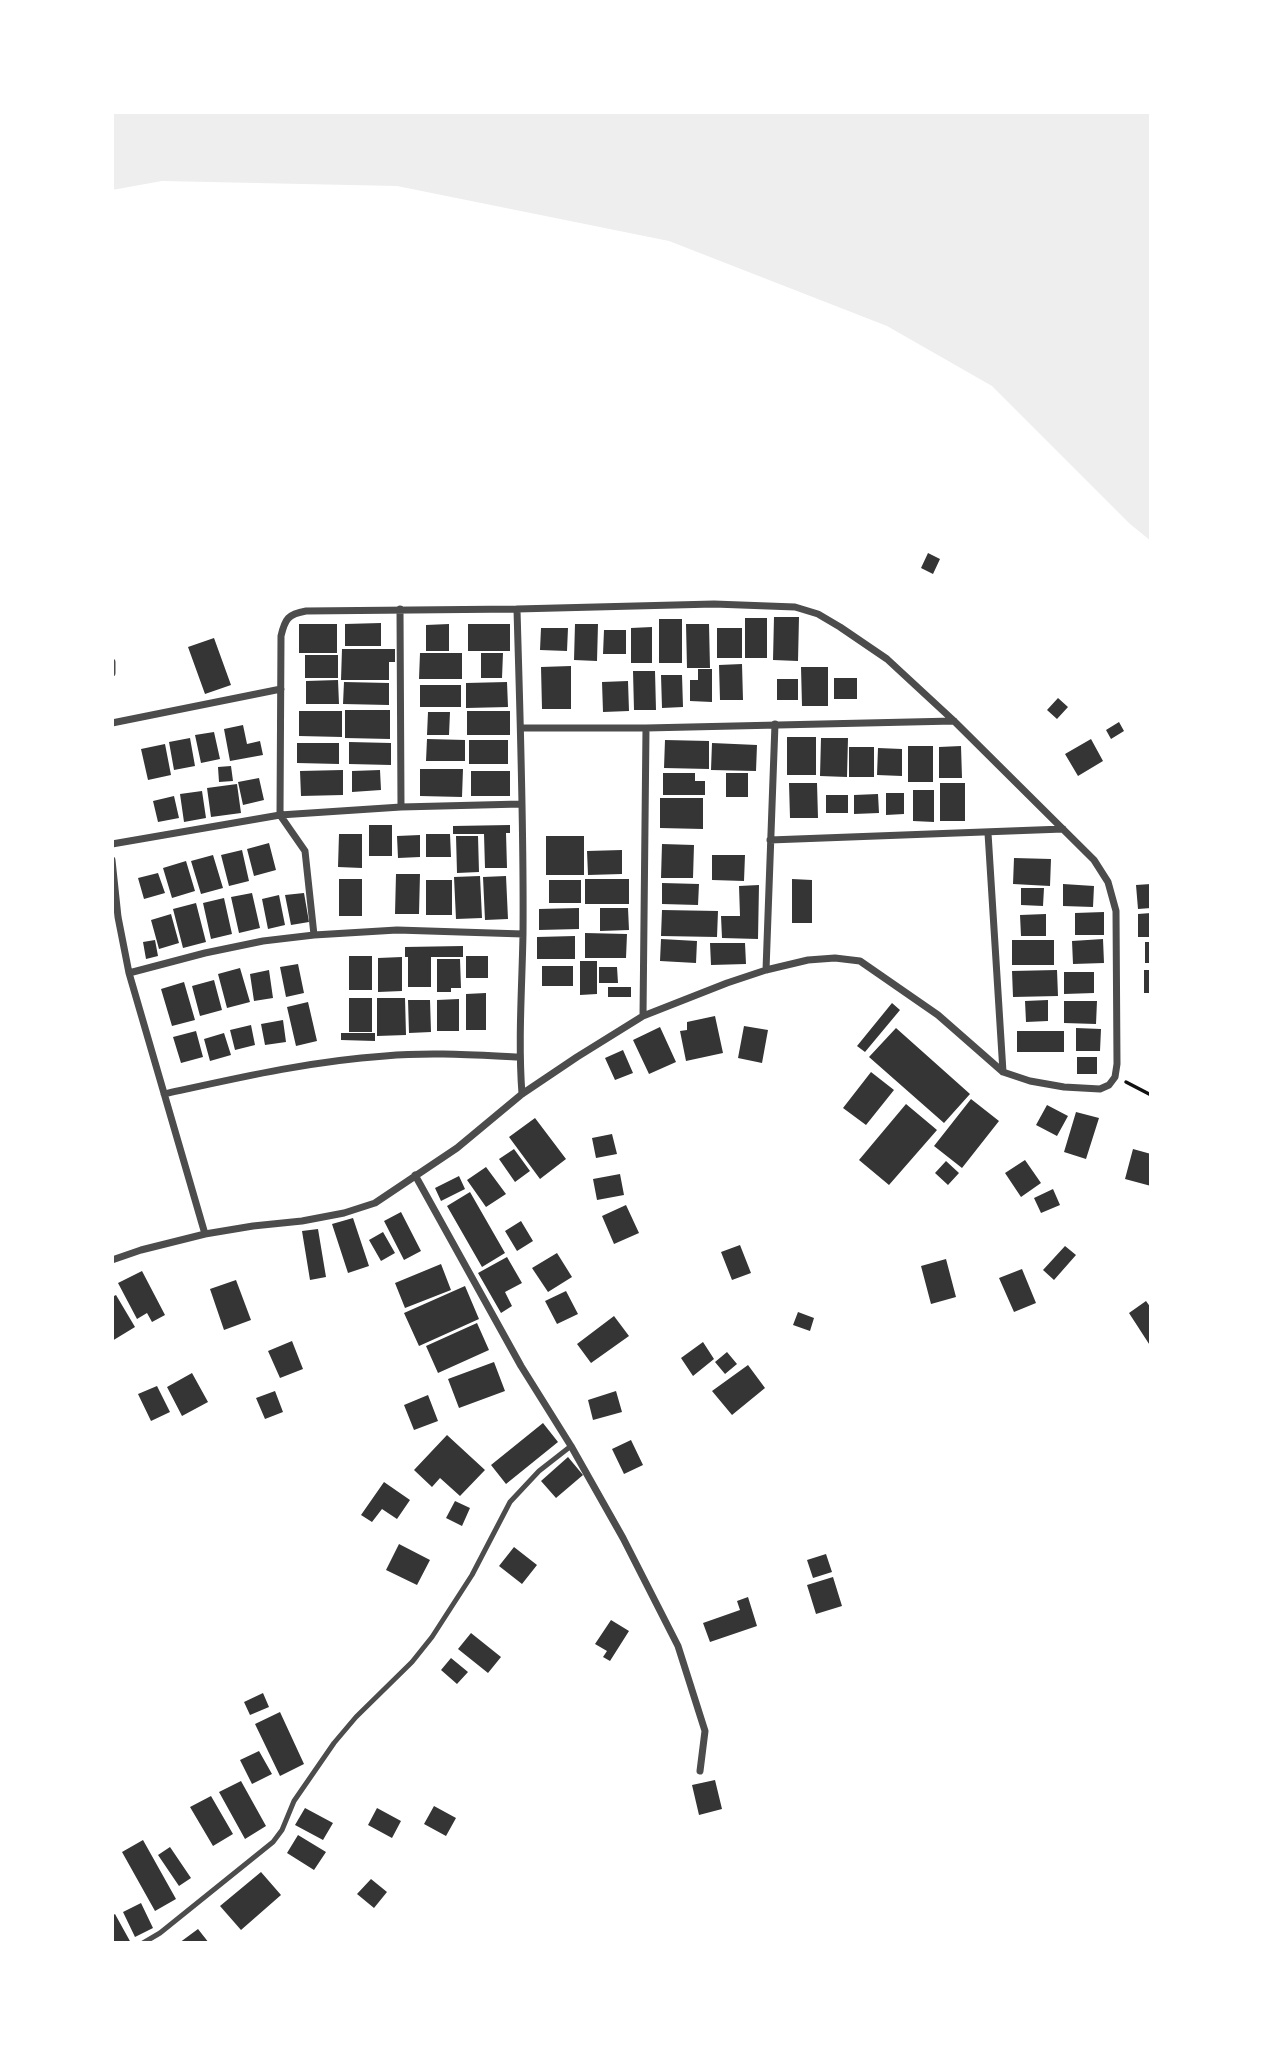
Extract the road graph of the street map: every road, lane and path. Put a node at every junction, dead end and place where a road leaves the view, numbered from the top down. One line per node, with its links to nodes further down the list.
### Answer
1 (400, 610): 2 (street); 5 (street); 12 (street)
2 (517, 610): 6 (street); 9 (street)
3 (113, 662): 4 (street)
4 (112, 673)
5 (281, 689): 7 (street); 13 (street)
6 (954, 720): 8 (street); 14 (street)
7 (112, 723)
8 (775, 724): 10 (street); 16 (street)
9 (521, 728): 10 (street); 11 (street)
10 (646, 728): 23 (street)
11 (521, 804): 12 (street); 19 (street)
12 (401, 807): 13 (street)
13 (280, 815): 17 (street); 20 (street)
14 (1063, 829): 15 (street); 26 (street)
15 (988, 833): 16 (street); 25 (street)
16 (770, 840): 21 (street)
17 (112, 844)
18 (112, 860): 22 (street)
19 (523, 934): 20 (street); 24 (street)
20 (314, 935): 22 (street)
21 (766, 970): 23 (street); 25 (street)
22 (130, 973): 27 (street)
23 (643, 1016): 28 (street)
24 (519, 1057): 27 (street); 28 (street)
25 (1003, 1072): 26 (street)
26 (1115, 1077): 29 (path)
27 (164, 1094): 31 (street)
28 (522, 1094): 30 (street)
29 (1151, 1095)
30 (415, 1175): 31 (street); 33 (street)
31 (205, 1234): 32 (street)
32 (112, 1260)
33 (571, 1447): 34 (street); 35 (lane)
34 (700, 1771)
35 (143, 1943)

